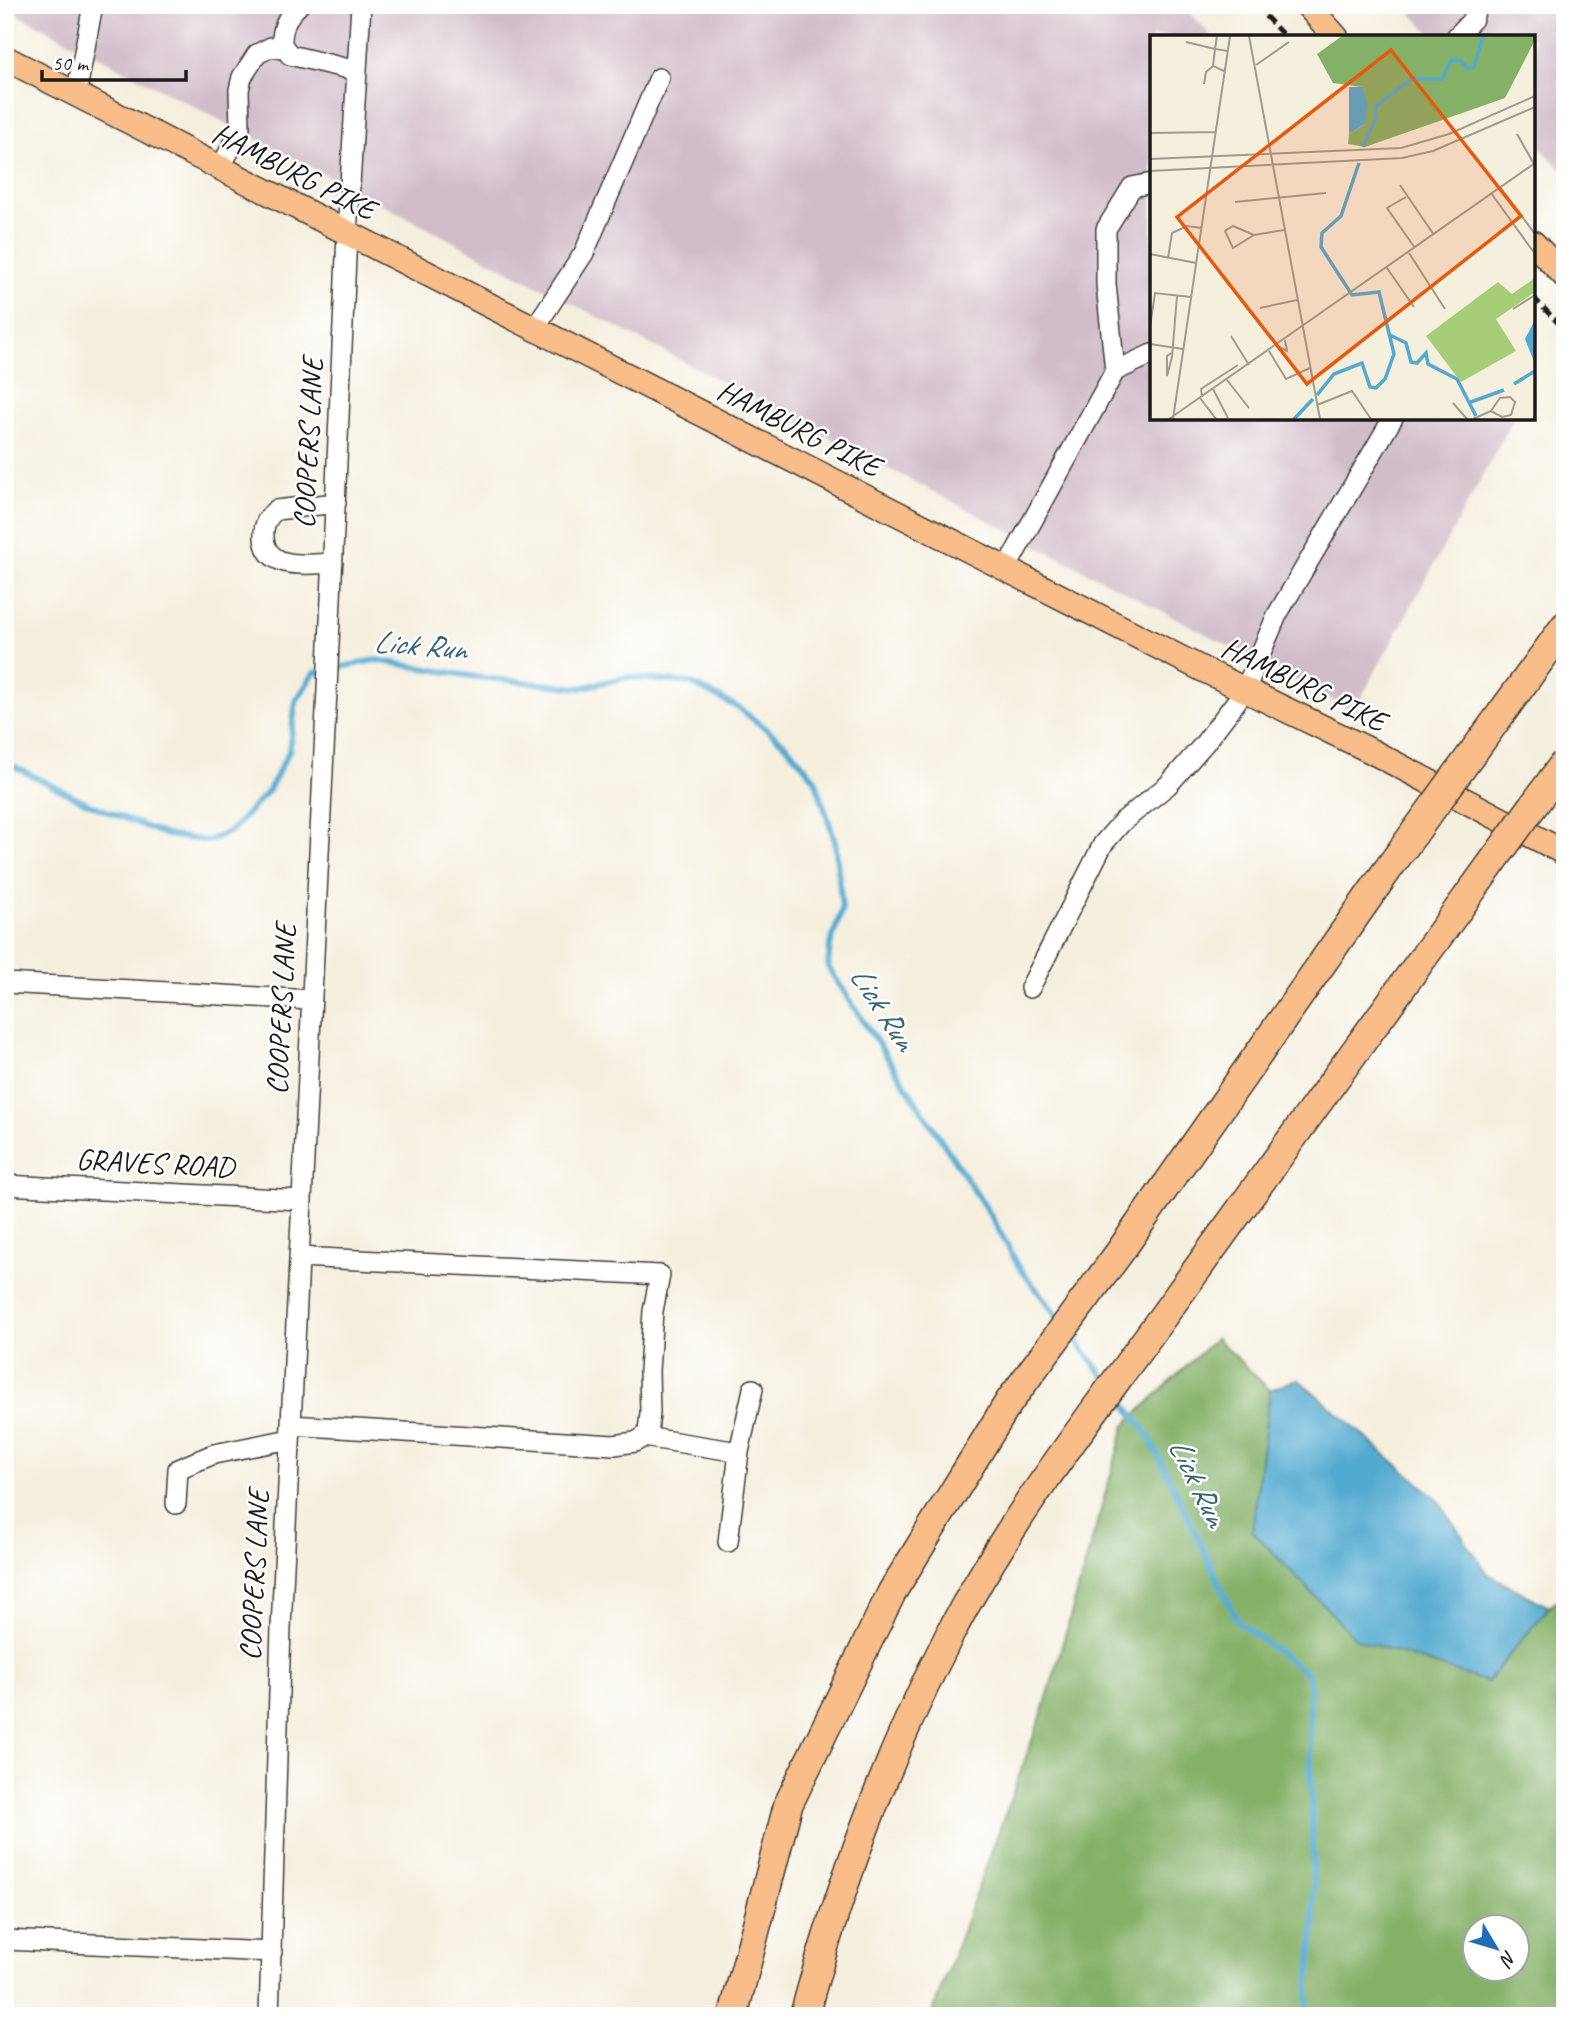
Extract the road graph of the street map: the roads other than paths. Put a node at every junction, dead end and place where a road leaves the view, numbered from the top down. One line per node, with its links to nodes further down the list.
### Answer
1 (93, 5): 12 (street)
2 (299, 5): 8 (street)
3 (361, 5): 10 (street, COOPERS LANE)
4 (1307, 5): 6 (main road)
5 (1476, 5): 7 (street)
6 (1334, 35)
7 (1458, 35)
8 (285, 49): 10 (street); 13 (street)
9 (5, 58): 12 (main road, HAMBURG PIKE)
10 (357, 71): 15 (street, COOPERS LANE)
11 (659, 78): 18 (street)
12 (76, 95): 13 (main road, HAMBURG PIKE)
13 (220, 169): 15 (main road, HAMBURG PIKE)
14 (1150, 183): 20 (street)
15 (347, 234): 18 (main road, HAMBURG PIKE); 22 (street, COOPERS LANE)
16 (1535, 245): 17 (main road)
17 (1565, 276)
18 (534, 329): 24 (main road, HAMBURG PIKE)
19 (1150, 355): 20 (street)
20 (1115, 371): 24 (street)
21 (1392, 420): 26 (street)
22 (335, 503): 23 (street, COOPERS LANE); 23 (street)
23 (333, 563): 31 (street, COOPERS LANE)
24 (1006, 569): 26 (main road, HAMBURG PIKE)
25 (1565, 626): 44 (highway, bridge)
26 (1245, 690): 28 (main road, HAMBURG PIKE); 30 (street)
27 (1565, 762): 45 (highway, bridge)
28 (1565, 853)
29 (5, 983): 31 (street)
30 (1031, 988)
31 (311, 1000): 33 (street, COOPERS LANE)
32 (5, 1185): 33 (street, GRAVES ROAD)
33 (301, 1200): 34 (street, COOPERS LANE)
34 (299, 1257): 36 (street, COOPERS LANE); 37 (street)
35 (753, 1390): 38 (street)
36 (291, 1432): 37 (street); 39 (street); 42 (street, COOPERS LANE)
37 (644, 1437): 38 (street)
38 (739, 1452): 40 (street)
39 (176, 1504)
40 (728, 1542)
41 (5, 1940): 42 (street)
42 (272, 1952): 43 (street, COOPERS LANE)
43 (269, 2016)
44 (733, 2016)
45 (804, 2016)

